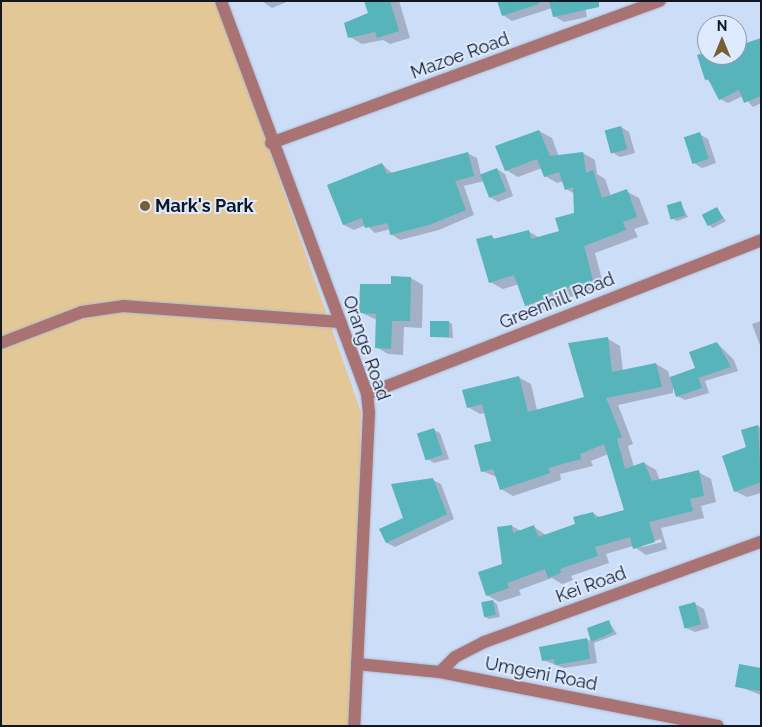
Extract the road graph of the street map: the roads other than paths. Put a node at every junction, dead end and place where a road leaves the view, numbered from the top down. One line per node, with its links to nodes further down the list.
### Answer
1 (221, 1): 3 (street, Orange Road)
2 (660, 1): 3 (street, Mazoe Road)
3 (271, 143): 5 (street, Orange Road)
4 (761, 240): 7 (street, Greenhill Road)
5 (340, 322): 6 (street); 7 (street, Orange Road)
6 (1, 343)
7 (366, 394): 9 (street, Orange Road)
8 (761, 542): 10 (street, Kei Road)
9 (357, 664): 10 (street, Umgeni Road); 11 (street, Orange Road)
10 (440, 672): 12 (street, Umgeni Road)
11 (354, 726)
12 (718, 726)

